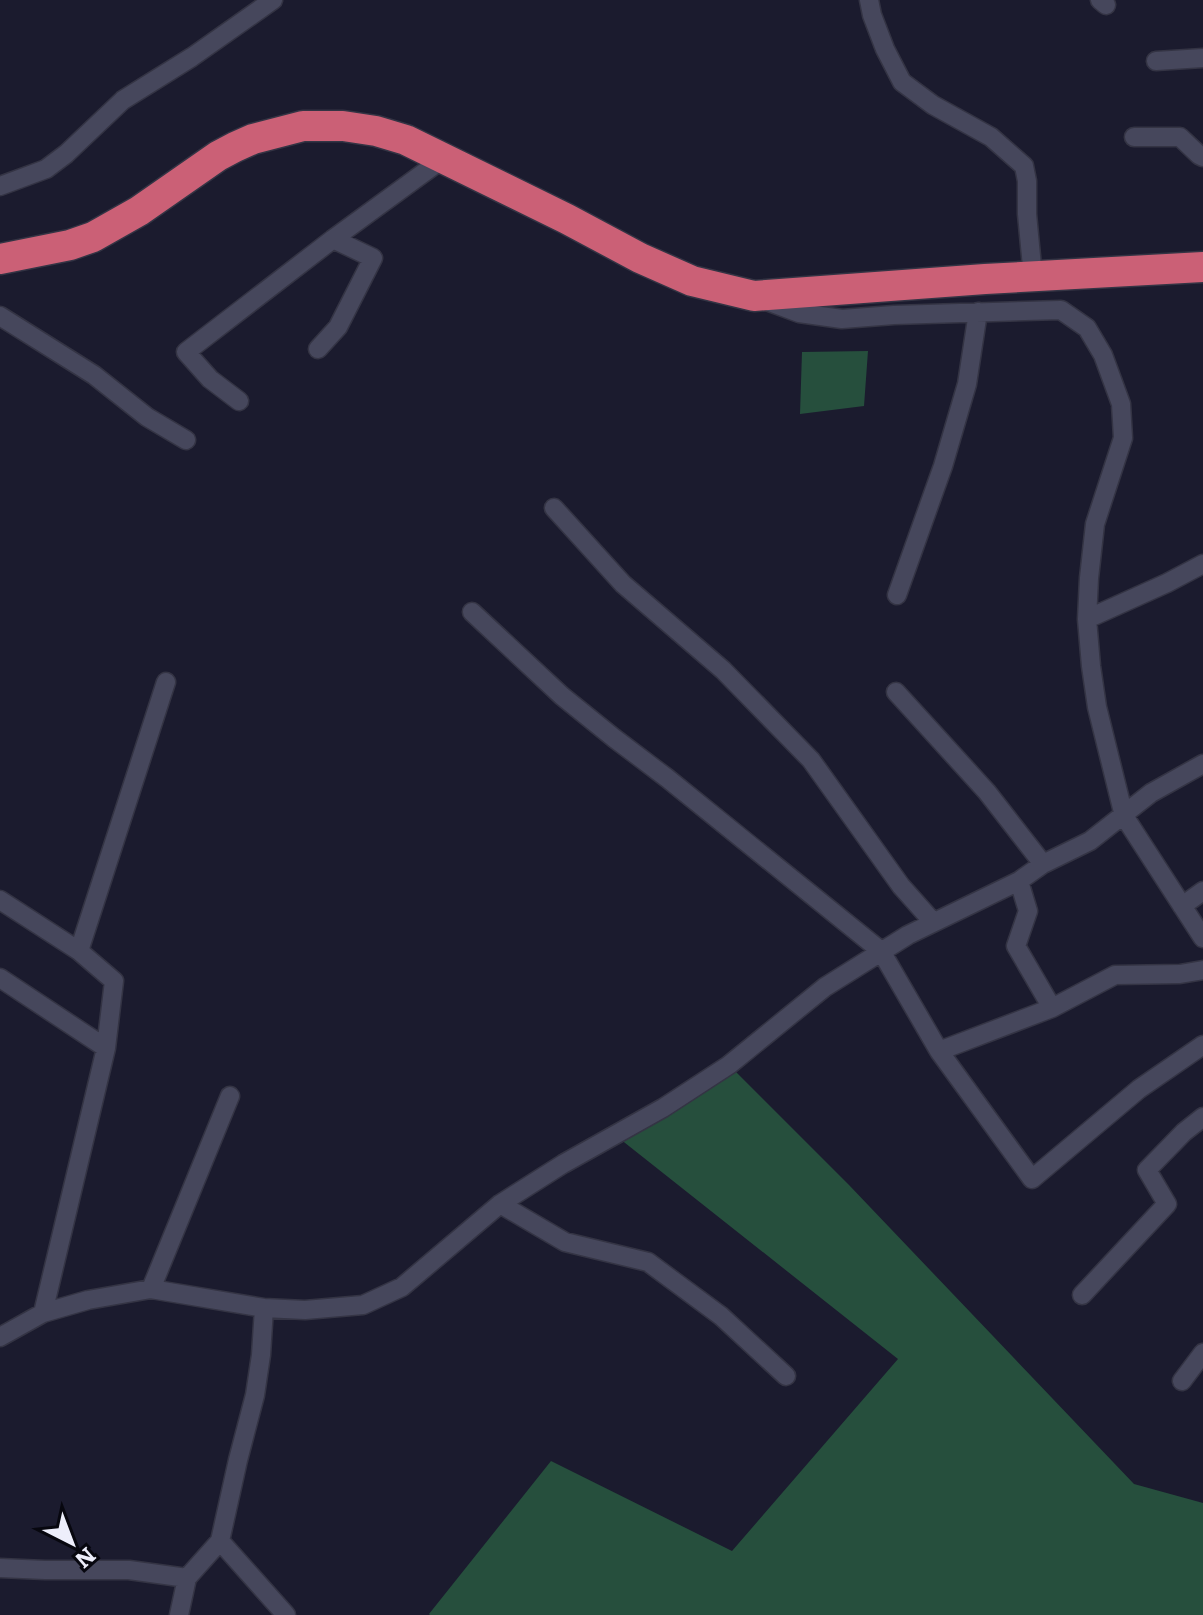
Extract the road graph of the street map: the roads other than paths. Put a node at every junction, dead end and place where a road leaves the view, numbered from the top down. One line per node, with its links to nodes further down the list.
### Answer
1 (273, 0): 8 (street)
2 (869, 0): 12 (street)
3 (1203, 58): 4 (street)
4 (1156, 61)
5 (1134, 137): 6 (street)
6 (1203, 157)
7 (444, 158): 9 (street); 10 (highway); 13 (highway)
8 (0, 186)
9 (333, 239): 16 (street); 17 (street)
10 (0, 259)
11 (1203, 267): 12 (highway)
12 (1033, 277): 13 (highway)
13 (754, 296): 14 (street)
14 (978, 312): 21 (street); 23 (street)
15 (0, 316): 18 (street)
16 (318, 349)
17 (239, 401)
18 (186, 440)
19 (554, 508): 33 (street)
20 (1203, 564): 23 (street)
21 (897, 595)
22 (472, 612): 36 (street)
23 (1087, 619): 27 (street)
24 (166, 682): 35 (street)
25 (896, 692): 28 (street)
26 (1203, 764): 27 (street)
27 (1124, 816): 28 (street); 32 (street)
28 (1043, 864): 29 (street)
29 (1019, 881): 33 (street); 39 (street)
30 (1203, 891): 32 (street)
31 (0, 900): 35 (street)
32 (1182, 906): 34 (street)
33 (933, 922): 36 (street)
34 (1203, 938)
35 (79, 951): 41 (street)
36 (881, 951): 42 (street); 45 (street)
37 (1203, 970): 39 (street)
38 (0, 978): 41 (street)
39 (1052, 1008): 42 (street)
40 (1203, 1045): 42 (street)
41 (106, 1048): 49 (street)
42 (939, 1051)
43 (230, 1096): 46 (street)
44 (1203, 1117): 47 (street)
45 (500, 1204): 48 (street); 52 (street)
46 (151, 1289): 48 (street); 49 (street)
47 (1082, 1295)
48 (264, 1308): 54 (street)
49 (43, 1313): 50 (street)
50 (0, 1337)
51 (1203, 1353): 53 (street)
52 (786, 1376)
53 (1182, 1381)
54 (220, 1541): 56 (street); 58 (street)
55 (0, 1568): 56 (street)
56 (187, 1578): 57 (street)
57 (179, 1615)
58 (286, 1615)

